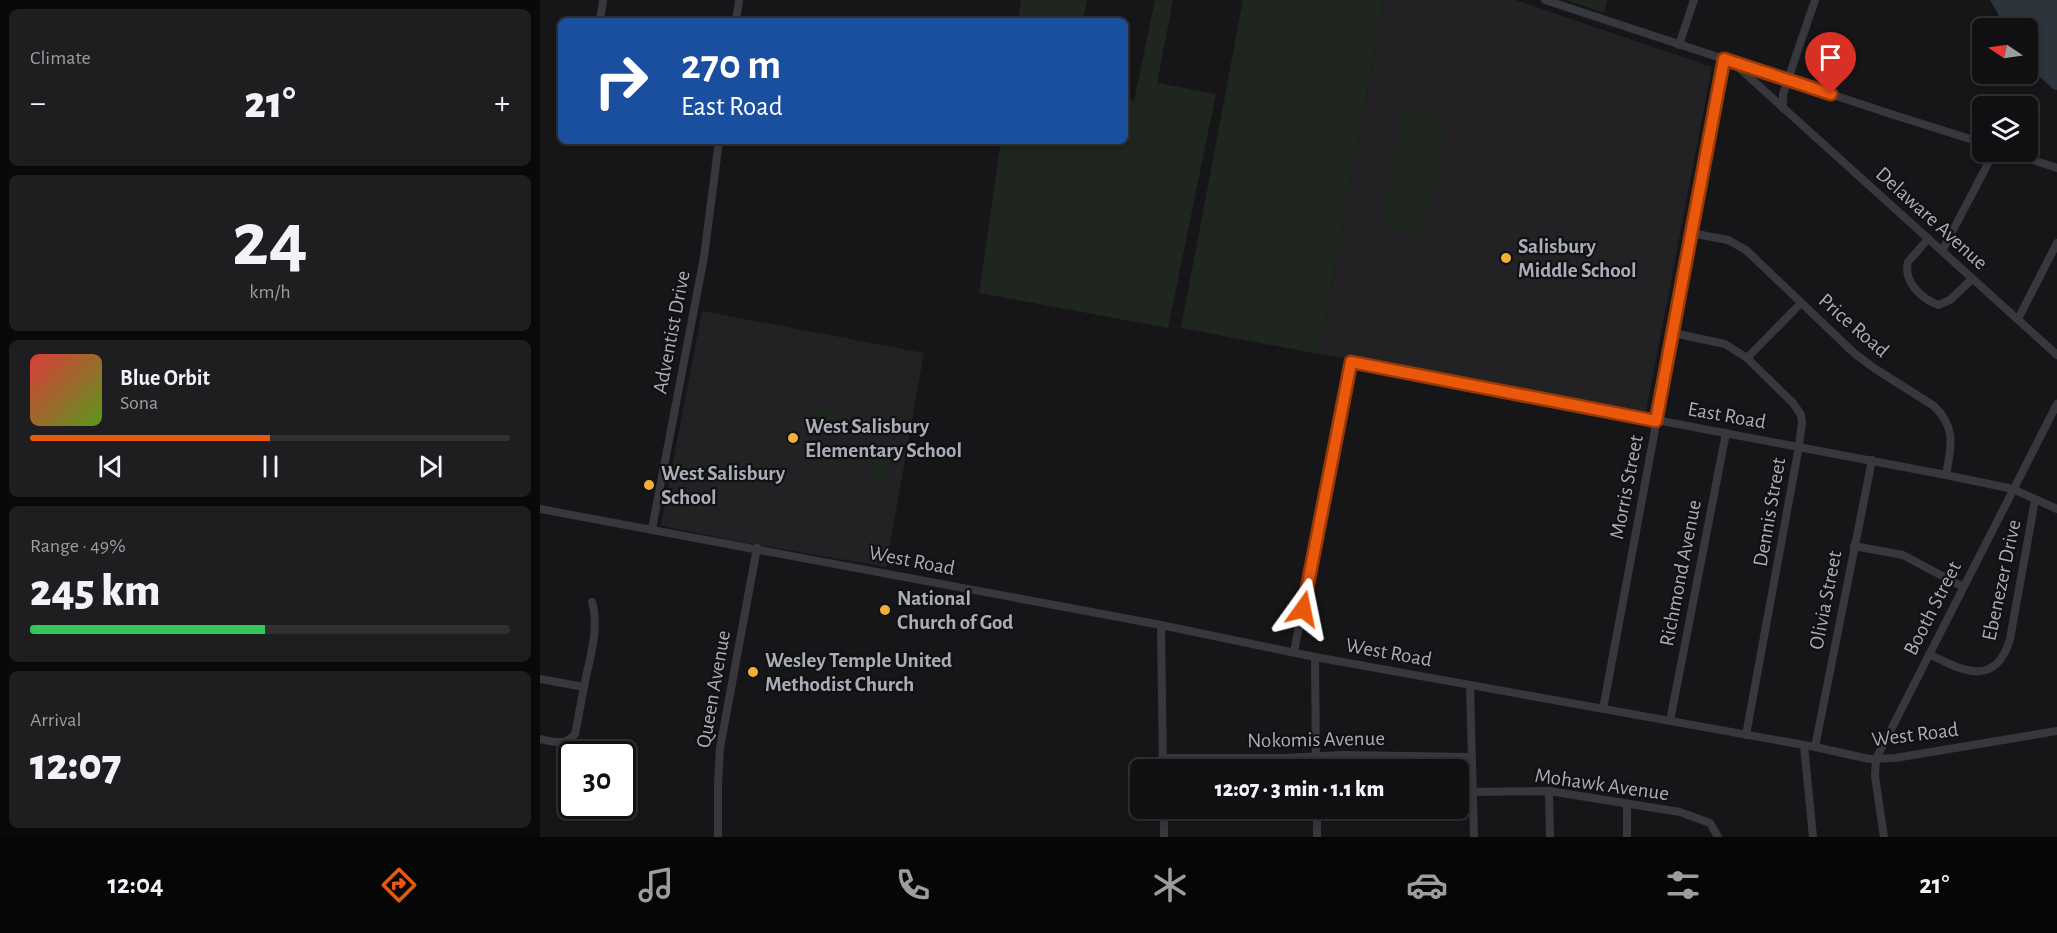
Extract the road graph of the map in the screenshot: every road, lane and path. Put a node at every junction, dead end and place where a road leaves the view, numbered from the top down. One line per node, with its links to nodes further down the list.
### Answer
1 (603, 0): 6 (street)
2 (739, 0): 7 (street)
3 (1545, 0): 8 (street)
4 (1694, 0): 8 (street)
5 (1815, 0): 11 (street)
6 (600, 18)
7 (736, 18)
8 (1679, 45): 9 (street)
9 (1724, 59): 10 (street); 18 (street, Morris Street)
10 (1733, 63): 11 (street); 12 (street, Delaware Avenue)
11 (1788, 80): 12 (street); 13 (street)
12 (1783, 108): 19 (street, Delaware Avenue)
13 (1972, 139)
14 (719, 144): 38 (street, Adventist Drive)
15 (1989, 162): 21 (street)
16 (2038, 162): 17 (street)
17 (2057, 168)
18 (1691, 233): 23 (street, Price Road); 25 (street, Morris Street)
19 (1928, 239): 21 (street, Delaware Avenue); 22 (street)
20 (2057, 243): 24 (street)
21 (1942, 251): 22 (street, Delaware Avenue)
22 (1972, 279): 24 (street, Delaware Avenue)
23 (1801, 303): 27 (street); 33 (street, Price Road)
24 (2018, 319): 26 (street, Delaware Avenue)
25 (1673, 333): 27 (street, Dennis Street); 29 (street, Morris Street)
26 (2057, 355)
27 (1747, 358): 31 (street, Dennis Street)
28 (2057, 404): 34 (street, Booth Street)
29 (1656, 421): 30 (street, East Road); 44 (street, East Road); 50 (street, Morris Street)
30 (1726, 433): 31 (street, East Road); 51 (street, Richmond Avenue)
31 (1799, 446): 32 (street, East Road); 53 (street, Dennis Street)
32 (1872, 460): 33 (street, East Road); 39 (street, Olivia Street)
33 (1946, 475): 34 (street, East Road)
34 (2013, 489): 35 (street, East Road); 41 (street, Booth Street)
35 (2036, 500): 37 (street, East Road); 45 (street, Ebenezer Drive)
36 (540, 509): 38 (street, West Road)
37 (2057, 509)
38 (652, 529): 40 (street, West Road)
39 (1854, 546): 41 (street); 56 (street, Olivia Street)
40 (757, 548): 43 (street, West Road); 66 (street, Queen Avenue)
41 (1963, 587): 45 (street, Booth Street)
42 (591, 602): 49 (street)
43 (1161, 625): 44 (street, West Road); 59 (street)
44 (1294, 652): 46 (street, West Road)
45 (1929, 654): 60 (street, Booth Street)
46 (1315, 657): 48 (street, West Road); 57 (street)
47 (540, 679): 49 (street)
48 (1470, 685): 50 (street, West Road); 58 (street)
49 (584, 687): 54 (street)
50 (1603, 709): 51 (street, West Road)
51 (1670, 721): 53 (street, West Road)
52 (2057, 731): 60 (street, West Road)
53 (1746, 735): 55 (street, West Road)
54 (540, 739)
55 (1804, 745): 56 (street, West Road); 73 (street)
56 (1815, 747): 60 (street, West Road)
57 (1316, 756): 58 (street, Nokomis Avenue); 59 (street, Nokomis Avenue)
58 (1471, 757): 62 (street)
59 (1162, 758)
60 (1876, 759): 74 (street, Booth Street)
61 (1549, 791): 62 (street, Mohawk Avenue); 63 (street, Mohawk Avenue); 70 (street)
62 (1472, 792): 69 (street)
63 (1627, 804): 71 (street); 72 (street, Mohawk Avenue)
64 (1164, 819): 67 (street)
65 (1317, 819): 68 (street)
66 (718, 837)
67 (1164, 837)
68 (1317, 837)
69 (1473, 837)
70 (1550, 837)
71 (1627, 837)
72 (1718, 837)
73 (1814, 837)
74 (1884, 837)

